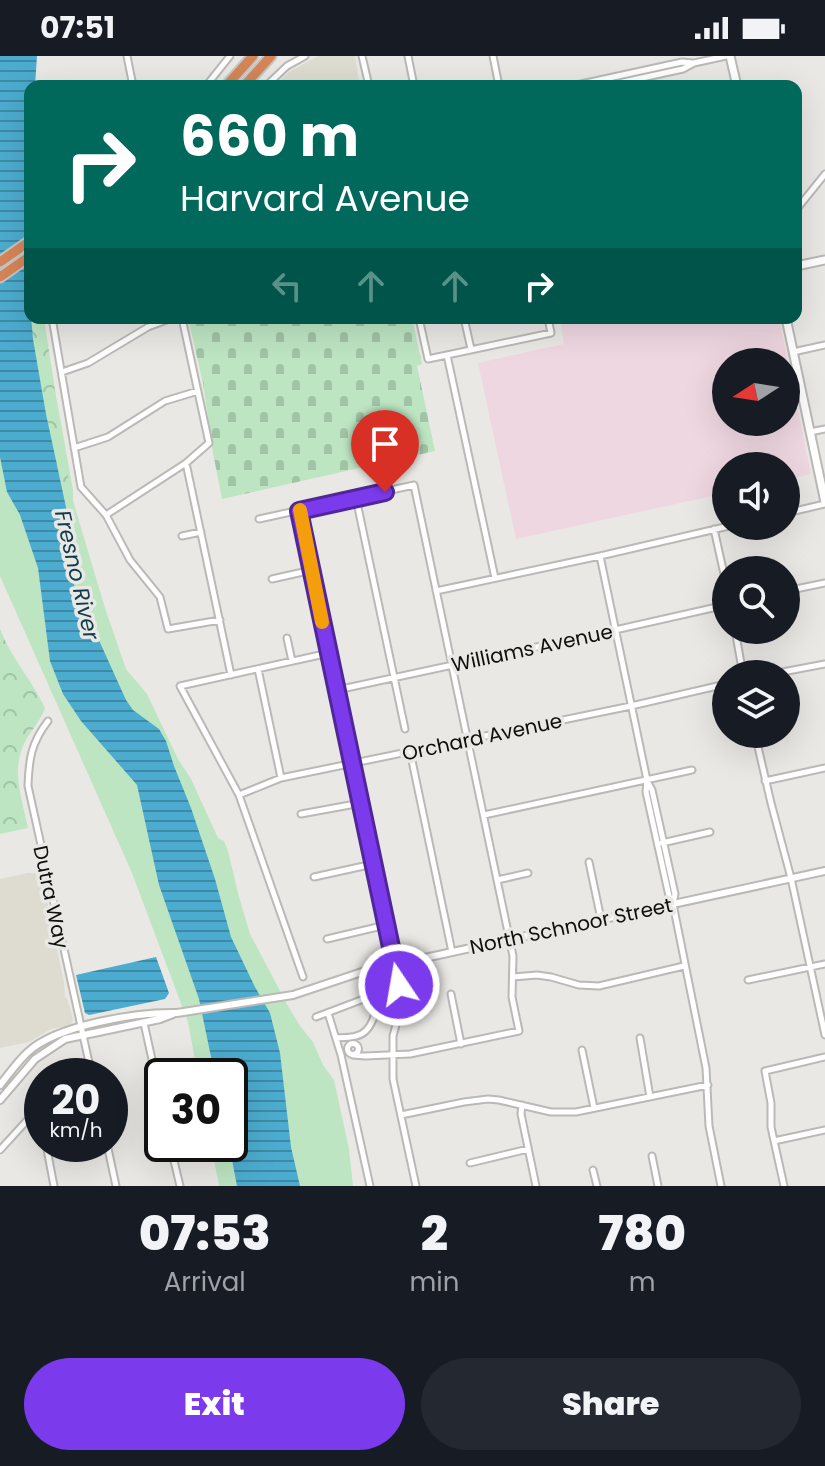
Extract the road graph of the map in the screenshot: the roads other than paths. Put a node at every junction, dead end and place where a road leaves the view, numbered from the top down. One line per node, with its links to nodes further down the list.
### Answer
1 (127, 56): 13 (street)
2 (230, 56): 14 (street)
3 (253, 56): 15 (highway)
4 (271, 56): 16 (highway)
5 (305, 56): 17 (street)
6 (362, 56): 18 (street)
7 (408, 56): 19 (street)
8 (493, 56): 20 (street)
9 (672, 56): 12 (street)
10 (728, 56): 11 (street); 23 (main road)
11 (682, 62): 12 (street)
12 (675, 67): 21 (street); 22 (street)
13 (132, 80)
14 (211, 80)
15 (231, 80)
16 (249, 80)
17 (272, 80)
18 (368, 80)
19 (413, 80)
20 (498, 80)
21 (605, 80)
22 (627, 80)
23 (735, 80)
24 (825, 174): 25 (street)
25 (802, 203)
26 (24, 245): 29 (highway)
27 (24, 260): 31 (highway)
28 (825, 260): 30 (main road)
29 (0, 262)
30 (802, 265)
31 (0, 277)
32 (53, 324): 44 (street)
33 (156, 324): 44 (street)
34 (183, 324): 46 (street)
35 (420, 324): 43 (street)
36 (465, 324): 41 (street)
37 (549, 324): 41 (street)
38 (787, 324): 40 (main road)
39 (825, 345): 42 (street)
40 (792, 348)
41 (471, 349): 43 (street)
42 (800, 350)
43 (447, 355): 62 (street)
44 (62, 372): 49 (street)
45 (800, 385): 48 (main road)
46 (198, 391): 49 (street); 50 (street)
47 (825, 429): 48 (street)
48 (810, 432): 52 (main road)
49 (74, 448): 55 (street)
50 (186, 463): 55 (street); 58 (street)
51 (356, 498): 54 (street); 66 (street); 78 (street)
52 (825, 503): 53 (street)
53 (800, 509)
54 (299, 511): 56 (street); 61 (street)
55 (106, 515): 68 (street)
56 (259, 519)
57 (712, 529): 60 (street)
58 (201, 532): 59 (street); 68 (street)
59 (182, 536)
60 (600, 556): 62 (street); 69 (street)
61 (312, 570): 63 (street); 71 (street)
62 (495, 578): 66 (street)
63 (272, 579)
64 (825, 583): 65 (street)
65 (800, 588)
66 (436, 591): 74 (street)
67 (712, 608): 69 (street, Williams Avenue)
68 (220, 620): 77 (street)
69 (615, 630): 74 (street, Williams Avenue); 81 (street)
70 (287, 638): 72 (street)
71 (329, 653): 72 (street); 80 (street)
72 (292, 661): 75 (street)
73 (825, 664): 76 (street)
74 (452, 665): 78 (street, Williams Avenue); 84 (street)
75 (258, 669): 77 (street); 90 (street)
76 (800, 669)
77 (231, 675): 93 (street)
78 (394, 678): 80 (street, Williams Avenue); 83 (street)
79 (712, 687): 81 (street, Orchard Avenue)
80 (337, 690): 87 (street)
81 (631, 706): 84 (street, Orchard Avenue); 91 (street)
82 (48, 721): 124 (street, Dutra Way)
83 (405, 729)
84 (468, 740): 86 (street, Orchard Avenue); 96 (street)
85 (758, 748): 92 (street)
86 (410, 751): 87 (street, Orchard Avenue); 111 (street)
87 (352, 764): 90 (street, Orchard Avenue); 94 (street)
88 (825, 768): 92 (street)
89 (692, 770): 91 (street)
90 (281, 778): 93 (street, Orchard Avenue)
91 (647, 780): 96 (street); 98 (street)
92 (765, 781): 104 (street)
93 (239, 795): 116 (street)
94 (361, 803): 95 (street); 100 (street)
95 (301, 814)
96 (484, 815): 105 (street)
97 (710, 832): 98 (street)
98 (661, 844): 106 (street)
99 (589, 862): 107 (street)
100 (373, 864): 103 (street); 108 (street)
101 (825, 871): 104 (street, North Schnoor Street)
102 (528, 873): 105 (street)
103 (314, 877)
104 (791, 878): 106 (street, North Schnoor Street); 115 (street)
105 (497, 880): 110 (street)
106 (673, 904): 107 (street, North Schnoor Street); 114 (street)
107 (601, 919): 110 (street, North Schnoor Street)
108 (386, 925): 109 (street); 112 (street)
109 (327, 939)
110 (509, 939): 111 (street, North Schnoor Street); 117 (street)
111 (452, 952): 112 (street, North Schnoor Street)
112 (395, 964): 120 (street, North Schnoor Street); 132 (street)
113 (825, 964): 115 (street)
114 (684, 966): 117 (street); 138 (street)
115 (811, 967): 118 (street); 125 (street)
116 (303, 977)
117 (513, 977): 129 (street)
118 (748, 980)
119 (451, 994): 129 (street)
120 (177, 1013): 123 (street, North Schnoor Street); 124 (street, North Schnoor Street)
121 (328, 1013): 122 (street); 128 (street); 128 (street)
122 (316, 1017)
123 (144, 1023): 126 (street, North Schnoor Street); 136 (street)
124 (80, 1027): 126 (street, Dutra Way); 137 (street, North Schnoor Street)
125 (825, 1035)
126 (82, 1036): 135 (street, Dutra Way); 140 (street, North Schnoor Street)
127 (640, 1038): 139 (street)
128 (337, 1041): 131 (street); 133 (street)
129 (461, 1044): 132 (street)
130 (582, 1050): 142 (street)
131 (354, 1053): 132 (street); 133 (street)
132 (393, 1054): 143 (street)
133 (341, 1055): 158 (street)
134 (825, 1057): 146 (street)
135 (87, 1058)
136 (152, 1058)
137 (0, 1085)
138 (708, 1085): 139 (street); 163 (street)
139 (650, 1097): 142 (street)
140 (0, 1100)
141 (522, 1105): 142 (street); 143 (street); 147 (street)
142 (594, 1108)
143 (401, 1115): 159 (street)
144 (24, 1125): 148 (street)
145 (825, 1130): 146 (street)
146 (774, 1141): 164 (street)
147 (528, 1149): 153 (street); 160 (street)
148 (0, 1150)
149 (652, 1156): 162 (street)
150 (49, 1162): 155 (street)
151 (111, 1162): 156 (street)
152 (174, 1162): 157 (street)
153 (470, 1163)
154 (593, 1170): 161 (street)
155 (54, 1186)
156 (116, 1186)
157 (180, 1186)
158 (370, 1186)
159 (416, 1186)
160 (536, 1186)
161 (597, 1186)
162 (658, 1186)
163 (721, 1186)
164 (784, 1186)

